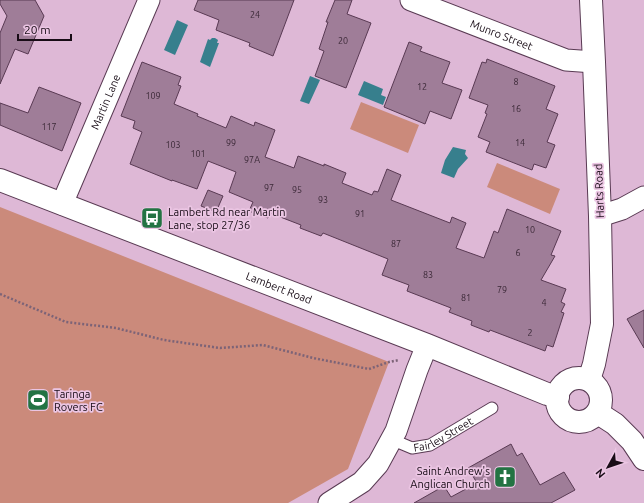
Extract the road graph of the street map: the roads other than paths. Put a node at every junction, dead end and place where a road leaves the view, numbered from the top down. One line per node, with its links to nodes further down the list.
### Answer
1 (149, 0): 7 (street, Martin Lane)
2 (411, 0): 4 (street, Munro Street)
3 (590, 0): 4 (main road, Harts Road)
4 (594, 62): 8 (main road, Harts Road)
5 (0, 180): 7 (main road, Lambert Road)
6 (644, 197): 8 (street)
7 (62, 204): 9 (main road, Lambert Road)
8 (600, 216): 10 (main road, Harts Road)
9 (427, 345): 11 (main road, Lambert Road); 14 (street, Fairley Street)
10 (589, 380): 11 (main road); 13 (main road)
11 (558, 397): 13 (main road)
12 (492, 408): 14 (lane, Fairley Street)
13 (598, 413): 15 (main road)
14 (393, 440): 16 (street, Fairley Street)
15 (644, 459)
16 (329, 503)

